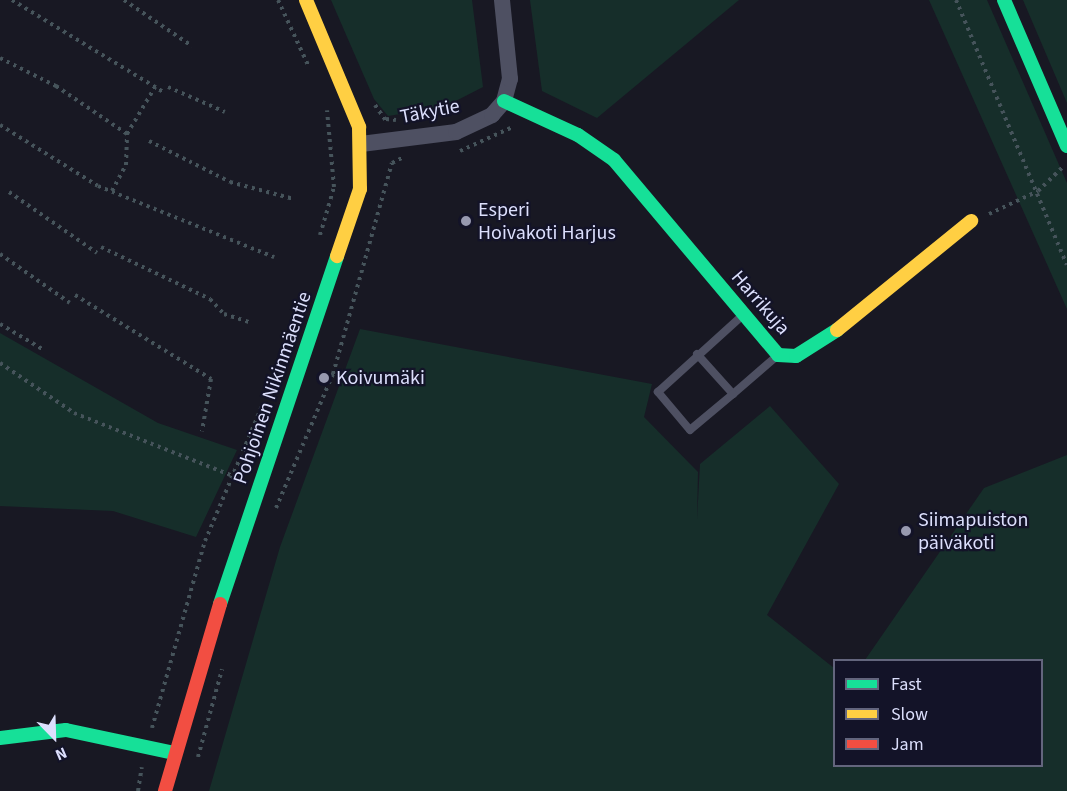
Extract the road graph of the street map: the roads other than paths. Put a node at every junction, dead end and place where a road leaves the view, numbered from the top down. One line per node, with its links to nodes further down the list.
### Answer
1 (306, 0): 5 (street, Pohjoinen Nikinmäentie)
2 (502, 0): 4 (street)
3 (1004, 0): 6 (street)
4 (504, 101): 5 (street, Täkytie); 8 (street, Harrikuja)
5 (361, 144): 13 (street, Pohjoinen Nikinmäentie)
6 (1067, 146)
7 (971, 221): 10 (street, Harrikuja)
8 (743, 315): 9 (lane); 10 (street, Harrikuja)
9 (697, 354): 11 (lane); 11 (lane)
10 (778, 355): 11 (lane)
11 (733, 394)
12 (0, 738): 13 (street)
13 (174, 753): 14 (street, Pohjoinen Nikinmäentie)
14 (165, 791)

